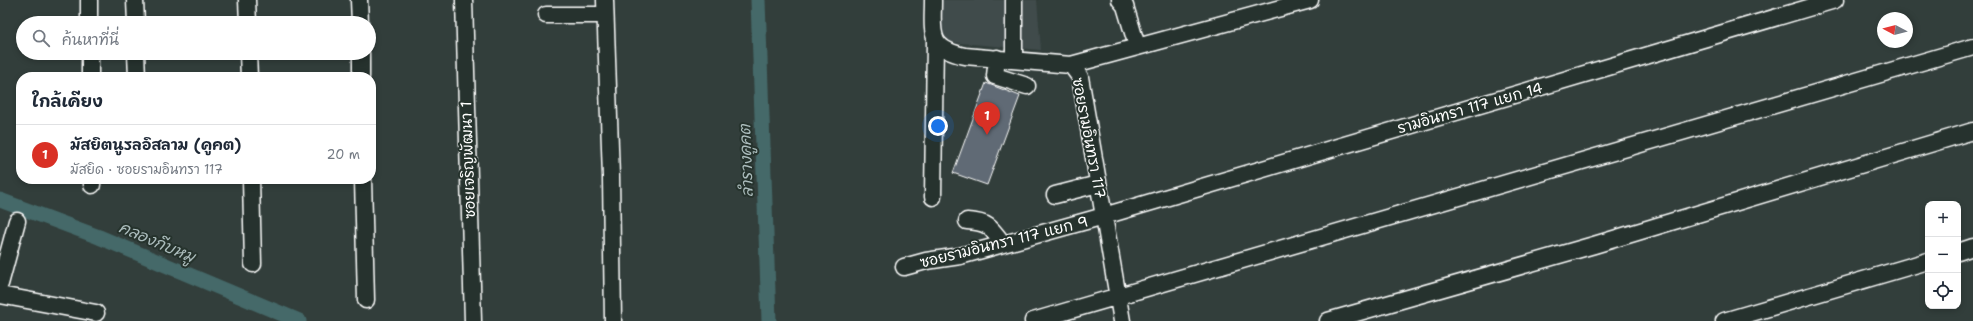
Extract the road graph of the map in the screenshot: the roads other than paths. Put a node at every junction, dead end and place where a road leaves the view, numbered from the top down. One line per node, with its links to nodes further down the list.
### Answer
1 (89, 0): 13 (street)
2 (135, 0): 14 (street)
3 (247, 0): 15 (street)
4 (359, 0): 16 (street)
5 (464, 0): 52 (street, ซอยเจริญพัฒนา 1)
6 (933, 0): 17 (street)
7 (1014, 0): 21 (street)
8 (1120, 0): 18 (street)
9 (1310, 0): 18 (street)
10 (1835, 0): 38 (street, รามอินทรา 117 แยก 14)
11 (605, 7): 12 (street); 53 (street)
12 (546, 15)
13 (89, 16)
14 (136, 16)
15 (248, 16)
16 (360, 16)
17 (935, 40): 20 (street, ซอยรามอินทรา 117); 37 (street)
18 (1137, 46): 26 (street)
19 (1973, 47): 49 (street)
20 (997, 58): 21 (street, ซอยรามอินทรา 117); 31 (street)
21 (1014, 59): 26 (street, ซอยรามอินทรา 117)
22 (90, 60): 27 (street)
23 (136, 60): 28 (street)
24 (248, 60): 29 (street)
25 (361, 60): 30 (street)
26 (1071, 65): 35 (street, ซอยรามอินทรา 117)
27 (90, 72)
28 (136, 72)
29 (249, 72)
30 (361, 72)
31 (1027, 86)
32 (1973, 131): 56 (street)
33 (251, 184): 45 (street)
34 (363, 184): 50 (street)
35 (1098, 184): 36 (street); 38 (street, ซอยรามอินทรา 117)
36 (1055, 195)
37 (933, 197)
38 (1104, 216): 41 (street, ซอยรามอินทรา 117 แยก 9); 49 (street, ซอยรามอินทรา 117)
39 (17, 221): 47 (street)
40 (967, 221): 41 (street)
41 (1003, 244): 46 (street, ซอยรามอินทรา 117 แยก 9)
42 (1973, 247): 43 (street)
43 (1961, 251)
44 (1925, 262): 57 (street)
45 (253, 264)
46 (904, 267)
47 (0, 284)
48 (0, 295): 51 (street)
49 (1120, 296): 54 (street); 55 (street, ซอยรามอินทรา 117)
50 (366, 300)
51 (96, 313)
52 (473, 321)
53 (614, 321)
54 (1032, 321)
55 (1122, 321)
56 (1328, 321)
57 (1724, 321)

